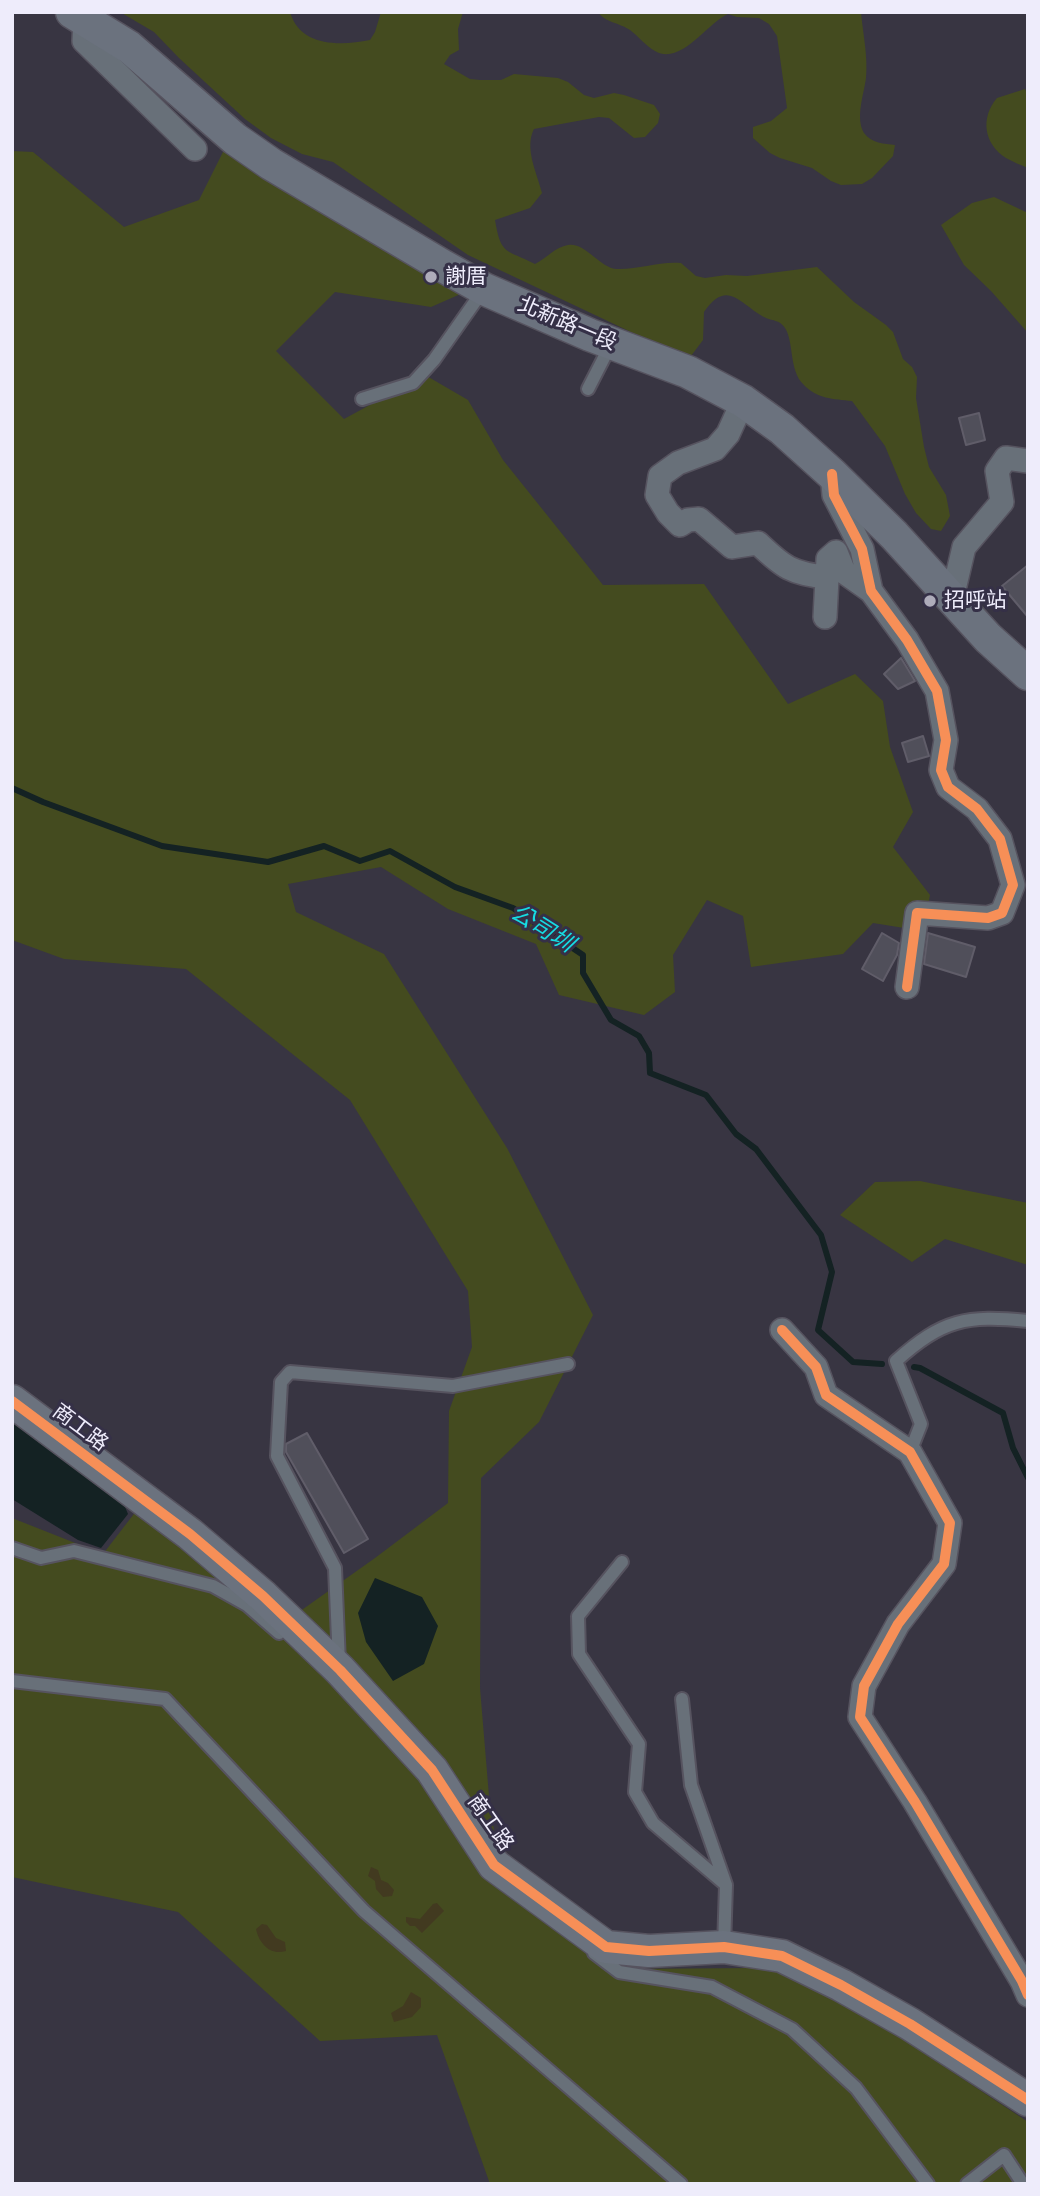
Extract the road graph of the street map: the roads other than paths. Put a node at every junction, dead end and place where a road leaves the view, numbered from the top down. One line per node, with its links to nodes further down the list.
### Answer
1 (79, 15): 2 (street); 3 (street, 北新路一段)
2 (195, 149)
3 (484, 289): 4 (street, 北新路一段); 6 (lane)
4 (611, 343): 5 (lane); 7 (street, 北新路一段)
5 (588, 389)
6 (362, 399)
7 (743, 401): 9 (street, 北新路一段); 10 (street)
8 (1028, 461): 12 (street)
9 (832, 474): 11 (street); 12 (street, 北新路一段)
10 (827, 577): 11 (street); 13 (street)
11 (872, 591): 15 (street)
12 (952, 598): 14 (street, 北新路一段)
13 (825, 617)
14 (1028, 674)
15 (907, 987)
16 (1028, 1321): 20 (lane)
17 (782, 1330): 20 (street)
18 (568, 1364): 24 (lane)
19 (12, 1401): 24 (street, 商工路)
20 (909, 1451): 30 (street)
21 (12, 1548): 23 (lane)
22 (622, 1562): 28 (lane)
23 (286, 1638)
24 (340, 1670): 29 (street, 商工路)
25 (12, 1681): 32 (lane)
26 (682, 1699): 28 (lane)
27 (429, 1790): 33 (lane)
28 (726, 1885): 29 (lane)
29 (724, 1947): 31 (street, 商工路)
30 (1028, 1995)
31 (1028, 2100)
32 (681, 2184)
33 (928, 2184)
34 (967, 2184): 35 (lane)
35 (1023, 2184)

